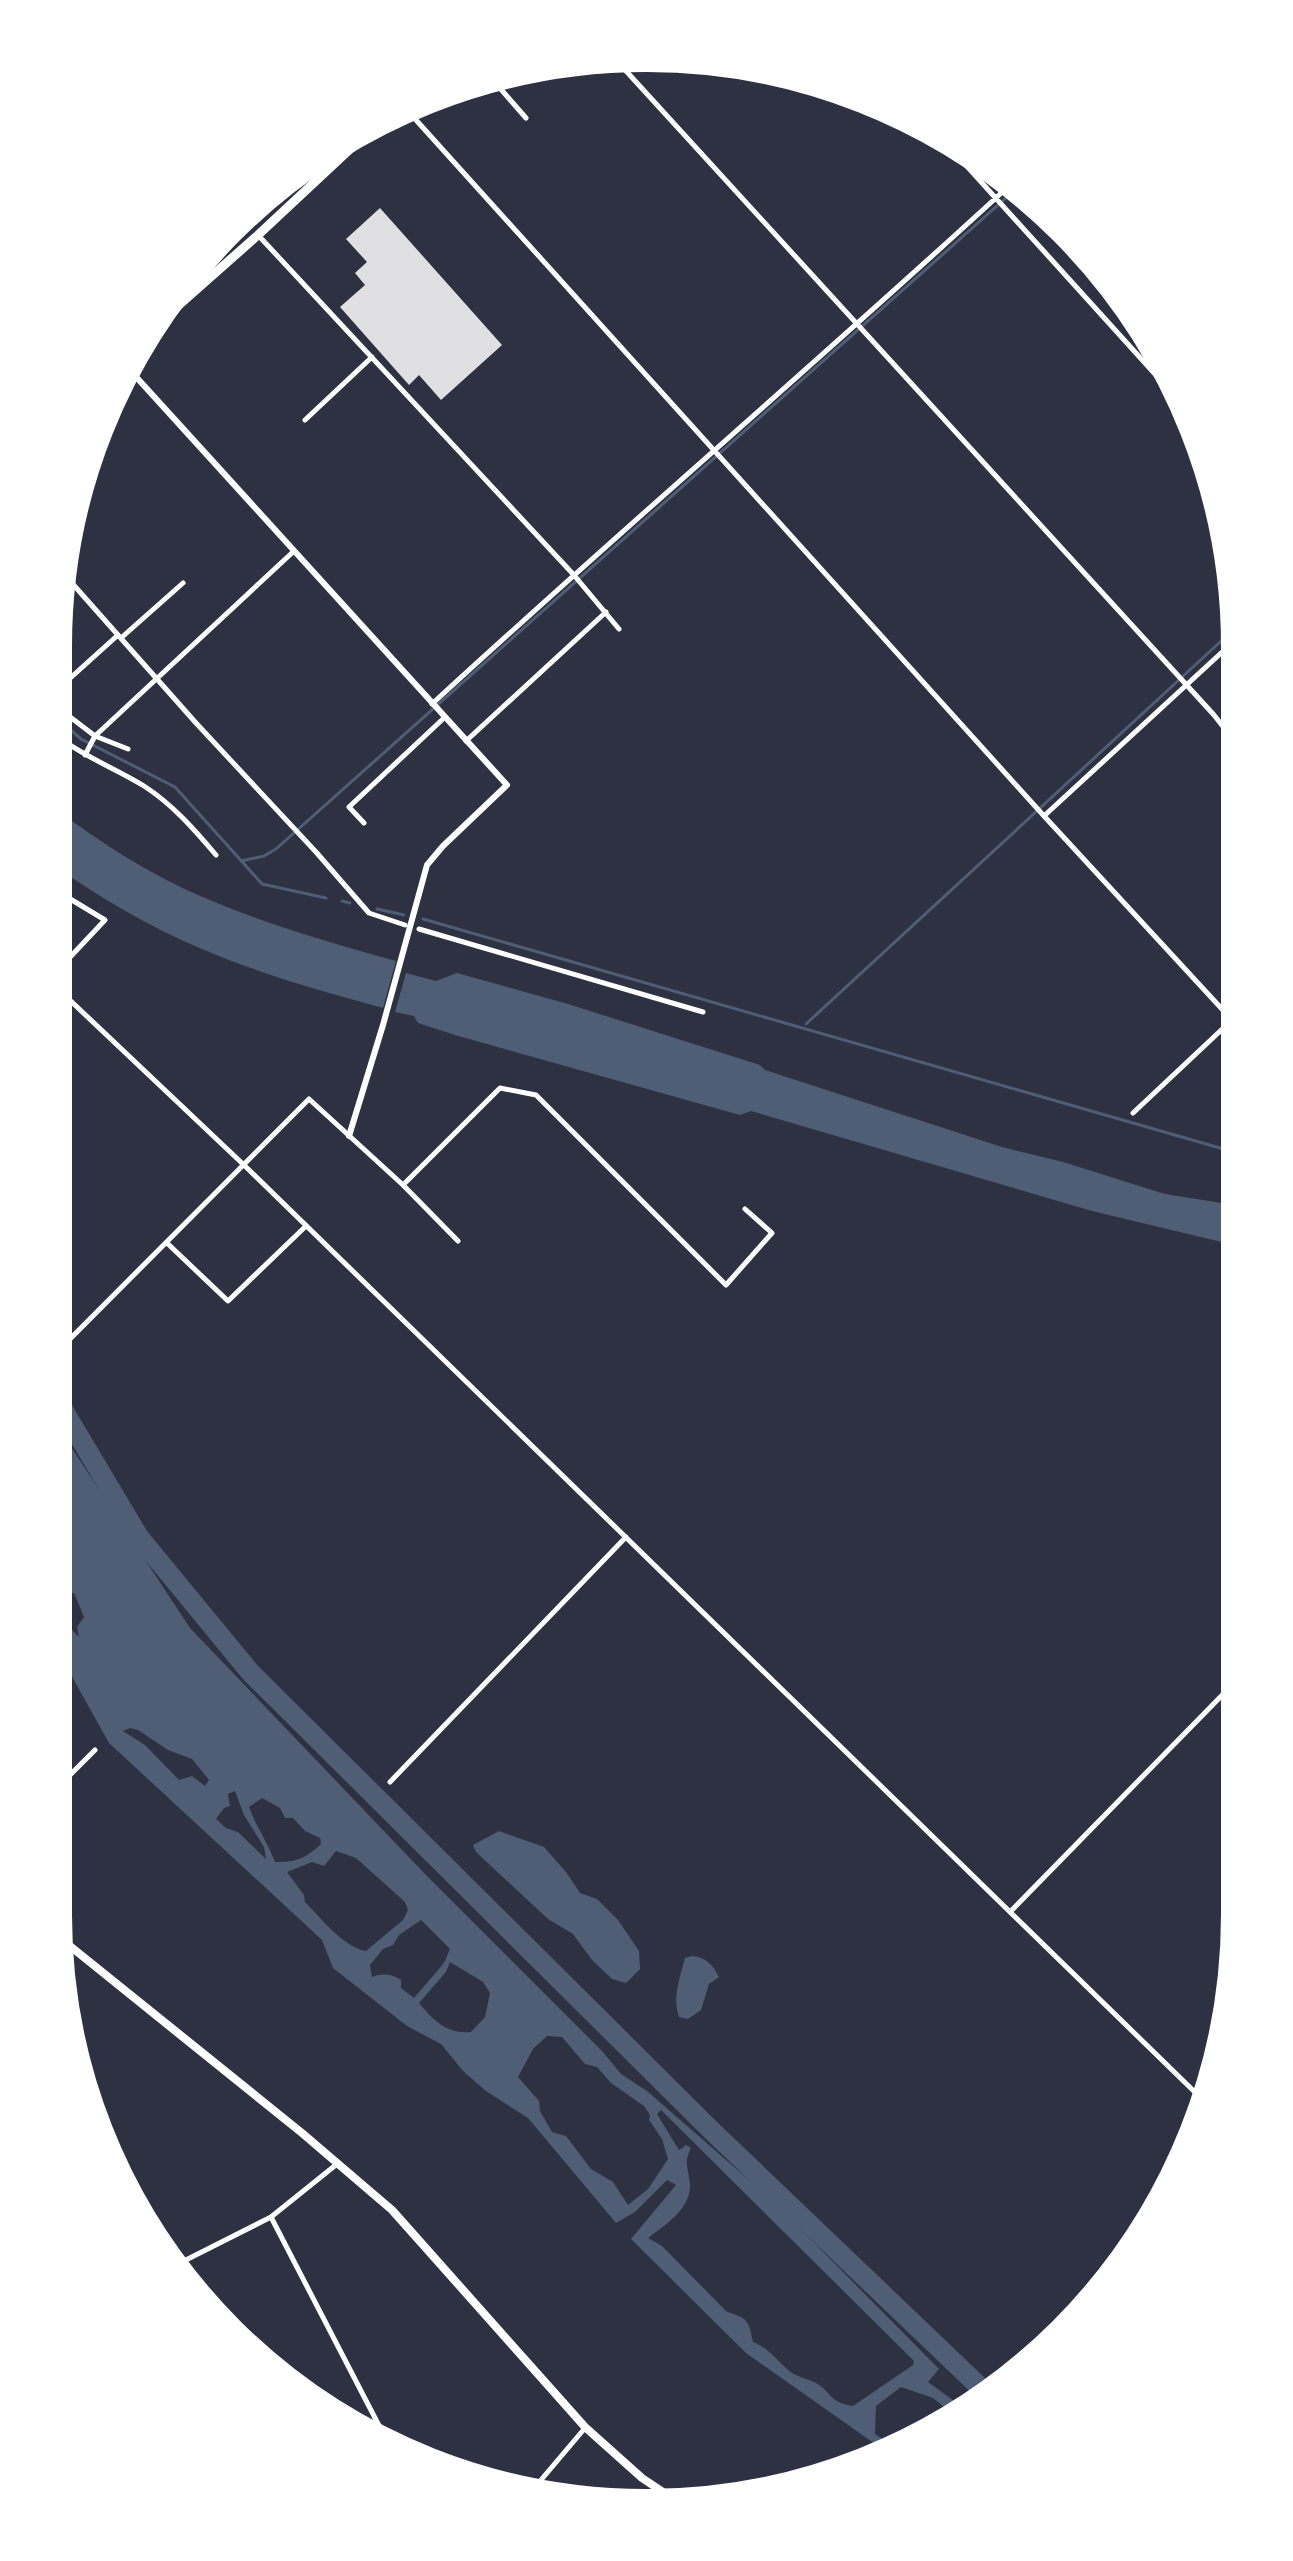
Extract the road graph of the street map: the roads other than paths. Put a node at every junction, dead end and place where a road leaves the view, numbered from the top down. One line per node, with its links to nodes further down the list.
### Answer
1 (626, 71): 11 (street)
2 (501, 89): 3 (street)
3 (526, 118)
4 (415, 119): 16 (street)
5 (341, 158): 9 (highway)
6 (969, 169): 8 (street)
7 (1002, 193): 8 (street)
8 (996, 198): 11 (street); 13 (street)
9 (258, 235): 10 (highway); 12 (street)
10 (189, 296)
11 (856, 324): 16 (street); 27 (street)
12 (372, 357): 15 (street); 18 (street)
13 (1154, 373)
14 (137, 377): 17 (street)
15 (305, 420)
16 (716, 451): 18 (street); 37 (street)
17 (295, 550): 25 (street); 28 (street)
18 (573, 574): 21 (street); 28 (street)
19 (183, 583): 23 (street)
20 (74, 585): 23 (street)
21 (606, 612): 22 (street); 33 (street)
22 (619, 629)
23 (120, 636): 25 (street); 26 (street)
24 (1223, 651): 27 (street)
25 (157, 678): 32 (street); 41 (street)
26 (70, 679)
27 (1187, 685): 31 (street); 37 (street)
28 (432, 704): 30 (street)
29 (70, 717): 32 (street)
30 (444, 718): 33 (street); 38 (street)
31 (1223, 727)
32 (95, 736): 35 (street); 36 (street)
33 (466, 741): 49 (street)
34 (70, 745): 36 (street)
35 (128, 749)
36 (85, 755): 39 (street)
37 (1044, 816): 45 (street)
38 (364, 823)
39 (216, 855)
40 (70, 899): 43 (street)
41 (405, 925)
42 (419, 929): 46 (street)
43 (70, 957)
44 (70, 1000): 50 (street)
45 (1223, 1009)
46 (703, 1012)
47 (1223, 1029): 48 (street)
48 (1133, 1113)
49 (349, 1136): 50 (street); 51 (street)
50 (245, 1166): 53 (street); 55 (street)
51 (403, 1185): 52 (street); 54 (street)
52 (745, 1209)
53 (306, 1226): 55 (street); 57 (street)
54 (458, 1241)
55 (167, 1243): 56 (street)
56 (70, 1339)
57 (626, 1537): 61 (street); 62 (street)
58 (1223, 1694): 62 (street)
59 (95, 1750): 60 (street)
60 (70, 1775)
61 (390, 1782)
62 (1011, 1911): 64 (street)
63 (71, 1947): 65 (main road)
64 (1195, 2092)
65 (337, 2164): 66 (street); 69 (main road)
66 (271, 2217): 67 (street); 68 (street)
67 (185, 2260)
68 (379, 2425)
69 (585, 2427): 70 (street); 71 (main road)
70 (540, 2481)
71 (661, 2491)

